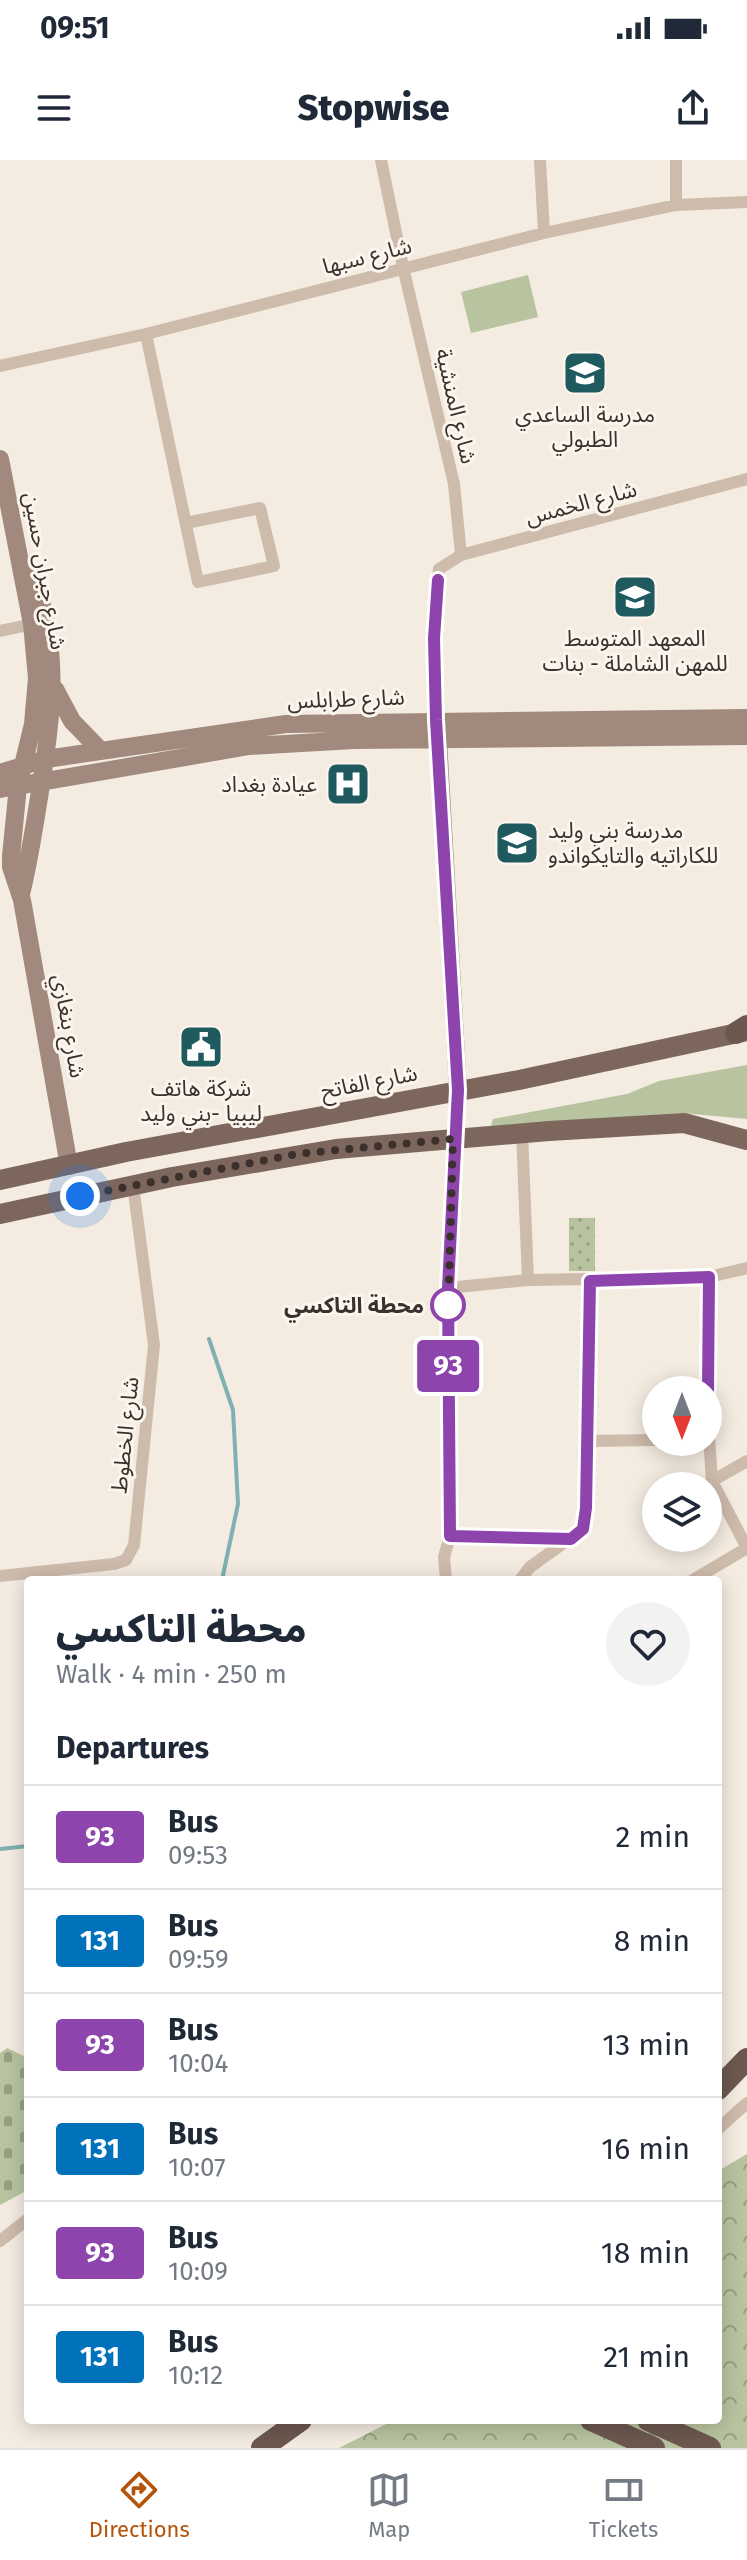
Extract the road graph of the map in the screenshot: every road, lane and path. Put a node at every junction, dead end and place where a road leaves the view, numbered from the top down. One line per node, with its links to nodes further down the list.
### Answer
1 (381, 160): 7 (street, شارع المنشية)
2 (540, 160): 6 (street)
3 (676, 160): 5 (street)
4 (747, 202): 5 (street, شارع سبها)
5 (676, 205): 6 (street, شارع سبها)
6 (544, 233): 7 (street, شارع سبها)
7 (403, 267): 8 (street, شارع سبها); 13 (street, شارع المنشية)
8 (146, 334): 9 (street, شارع سبها); 12 (street)
9 (0, 366)
10 (0, 459): 14 (main road, شارع جبران حسين)
11 (747, 479): 13 (street, شارع الخمس)
12 (186, 523): 12 (street)
13 (461, 555): 18 (street)
14 (39, 623): 15 (street); 16 (main road); 20 (main road, شارع جبران حسين)
15 (0, 631)
16 (53, 684): 22 (main road); 23 (main road)
17 (747, 718): 18 (main road, شارع طرابلس)
18 (436, 720): 21 (street); 22 (main road, شارع طرابلس)
19 (747, 736): 21 (main road, شارع طرابلس)
20 (30, 737): 24 (main road); 25 (main road, شارع جبران حسين)
21 (438, 740): 27 (main road, شارع طرابلس); 34 (main road)
22 (101, 751): 23 (main road, شارع طرابلس)
23 (46, 759): 25 (main road, شارع طرابلس); 28 (main road)
24 (0, 764)
25 (23, 766): 26 (main road, شارع طرابلس); 29 (main road, شارع جبران حسين)
26 (0, 773)
27 (72, 777): 28 (main road, شارع طرابلس); 30 (main road)
28 (41, 782): 29 (main road, شارع طرابلس); 30 (main road)
29 (9, 788): 31 (main road, شارع جبران حسين)
30 (37, 812): 32 (main road)
31 (6, 848): 32 (main road, شارع بنغازي)
32 (21, 894): 40 (main road, شارع بنغازي)
33 (743, 1030): 34 (main road, شارع الفاتح)
34 (458, 1090): 35 (main road, شارع الفاتح); 37 (street)
35 (295, 1120): 39 (main road); 40 (main road, شارع الفاتح)
36 (522, 1133): 37 (main road); 38 (main road); 46 (street)
37 (453, 1139): 39 (main road); 48 (street)
38 (747, 1140)
39 (297, 1154): 42 (main road)
40 (69, 1166): 41 (main road, شارع الفاتح)
41 (0, 1180)
42 (133, 1185): 43 (main road); 57 (street, شارع الخطوط)
43 (0, 1214)
44 (747, 1268): 45 (street)
45 (709, 1277): 47 (street); 49 (street)
46 (528, 1280): 47 (street); 48 (street)
47 (590, 1281): 51 (street)
48 (448, 1288): 55 (street)
49 (708, 1376)
50 (642, 1440): 51 (street)
51 (587, 1441): 56 (street)
52 (747, 1461): 53 (street)
53 (722, 1475)
54 (722, 1500): 60 (street)
55 (450, 1536): 56 (street); 58 (street)
56 (571, 1539): 59 (street)
57 (0, 1576)
58 (446, 1576)
59 (523, 1576)
60 (700, 1576)
61 (747, 2059): 62 (highway)
62 (722, 2085)
63 (747, 2103): 64 (street)
64 (722, 2125)
65 (24, 2222): 66 (street)
66 (0, 2241)
67 (299, 2424): 70 (highway)
68 (600, 2424): 71 (highway)
69 (657, 2424): 72 (highway)
70 (262, 2448)
71 (654, 2448)
72 (710, 2448)

